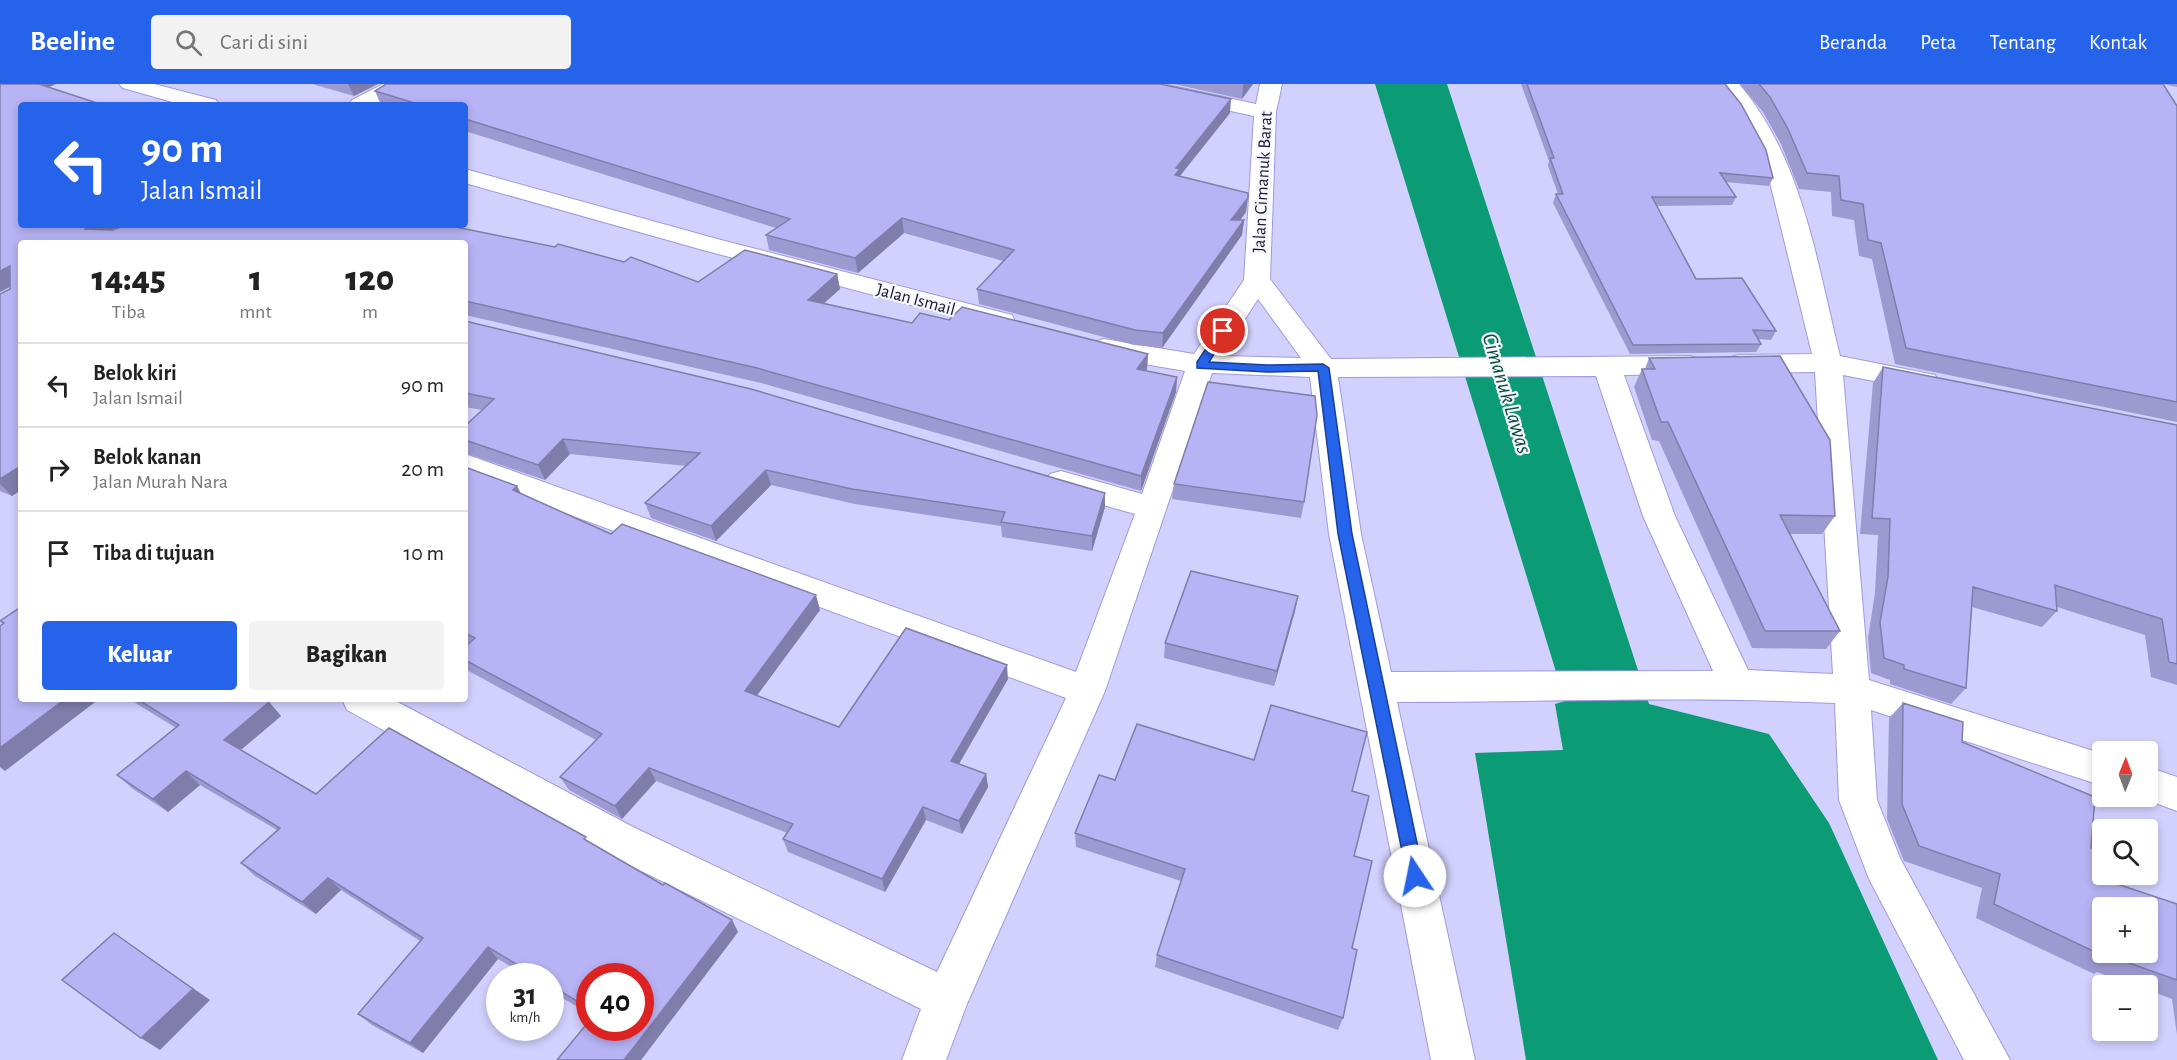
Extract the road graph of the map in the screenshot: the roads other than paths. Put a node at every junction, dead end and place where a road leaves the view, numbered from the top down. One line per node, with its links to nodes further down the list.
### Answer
1 (130, 84): 6 (street)
2 (399, 84): 7 (street)
3 (1133, 84): 8 (street)
4 (1271, 84): 8 (street, Jalan Cimanuk Barat)
5 (1728, 84): 13 (street)
6 (197, 102)
7 (366, 102)
8 (1265, 112): 10 (street, Jalan Cimanuk Barat)
9 (468, 177): 11 (street, Jalan Ismail)
10 (1257, 280): 14 (street); 16 (street)
11 (1031, 329)
12 (1077, 341): 14 (street)
13 (1828, 363): 15 (street); 17 (street); 23 (street)
14 (1201, 365): 16 (street); 20 (street)
15 (1594, 367): 16 (street); 21 (street)
16 (1323, 368): 22 (street)
17 (1954, 387)
18 (468, 466): 24 (street)
19 (1041, 476): 20 (street)
20 (1153, 508): 24 (street)
21 (1737, 684): 22 (street); 23 (street)
22 (1376, 687): 31 (street)
23 (1852, 688): 26 (street); 32 (street)
24 (1087, 691): 29 (street)
25 (366, 702): 29 (street)
26 (2092, 766)
27 (2158, 787): 28 (street)
28 (2177, 794)
29 (947, 999): 30 (street)
30 (924, 1060)
31 (1452, 1060)
32 (1988, 1060)

